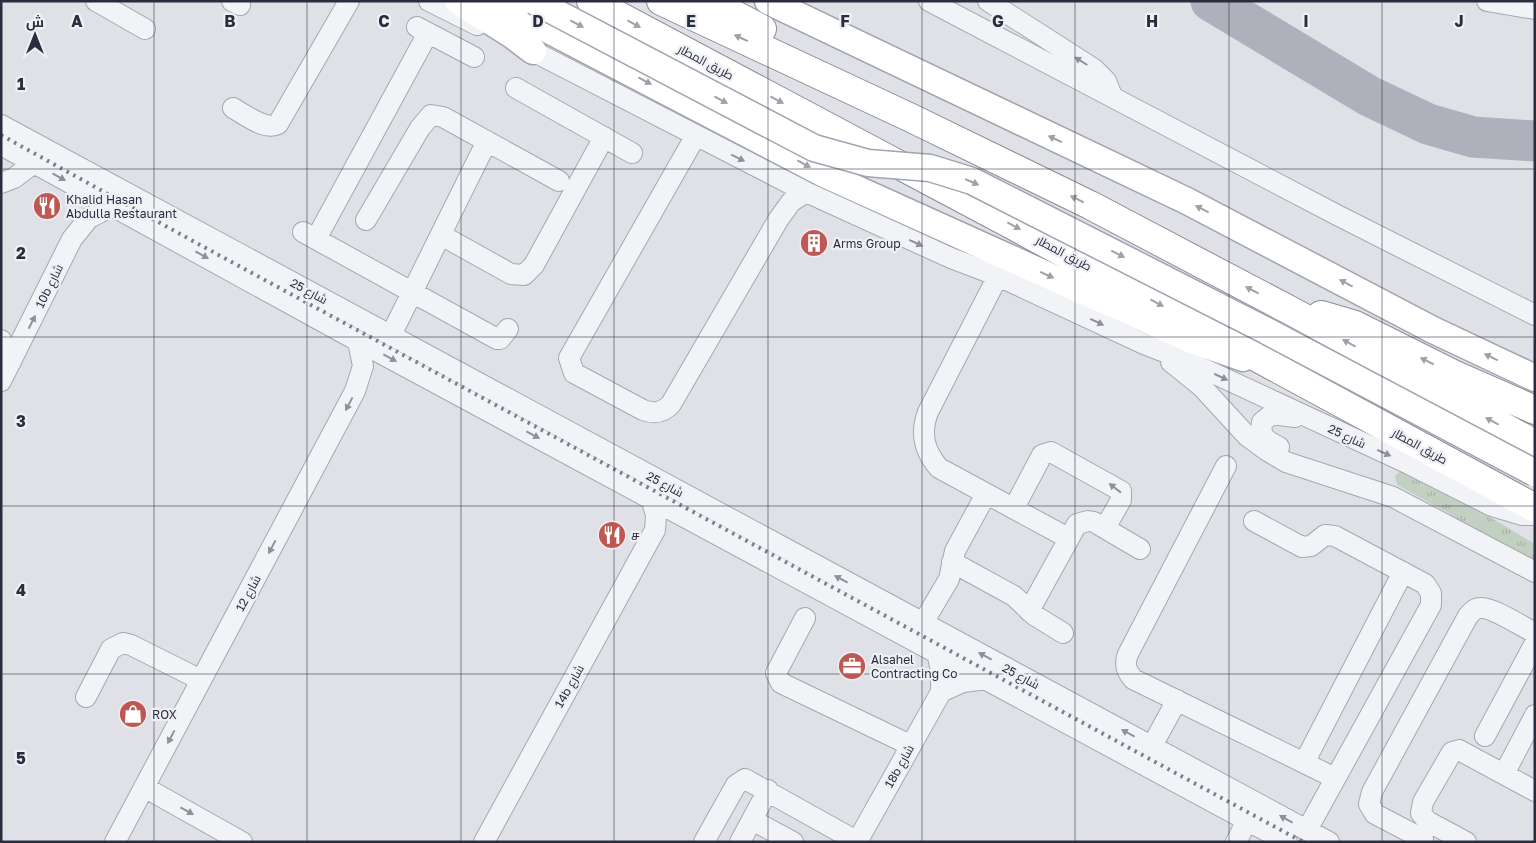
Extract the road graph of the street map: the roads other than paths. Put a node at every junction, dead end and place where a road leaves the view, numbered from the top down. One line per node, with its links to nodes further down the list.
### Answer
1 (349, 1): 20 (street)
2 (429, 1): 16 (street, شارع 25)
3 (458, 1): 16 (main road)
4 (493, 1): 45 (main road, one-way to 45)
5 (534, 1): 53 (main road, one-way to 53, bridge)
6 (591, 1): 45 (highway, طريق المطار, one-way to 45)
7 (661, 1): 21 (highway, one-way to 7)
8 (709, 1): 21 (highway)
9 (768, 1): 46 (main road, one-way to 9)
10 (929, 1): 19 (street)
11 (988, 1): 19 (street, one-way to 11)
12 (1488, 1): 14 (street)
13 (101, 2): 15 (street)
14 (1535, 9)
15 (145, 29)
16 (533, 51): 24 (street, شارع 25)
17 (474, 57): 36 (street)
18 (516, 88): 23 (street)
19 (1112, 96): 38 (street)
20 (232, 108)
21 (909, 117): 37 (highway, one-way to 21)
22 (1, 125): 40 (street, شارع 25)
23 (604, 137): 27 (street); 34 (street)
24 (695, 137): 31 (street, شارع 25, one-way to 31); 31 (street)
25 (487, 141): 29 (street); 33 (street); 34 (street)
26 (1, 145): 28 (street, شارع 25)
27 (632, 153)
28 (34, 163): 30 (street); 32 (street, شارع 25, one-way to 32)
29 (560, 181)
30 (1, 183)
31 (806, 192): 35 (street, شارع 25, one-way to 35)
32 (113, 206): 42 (street, شارع 25, one-way to 42); 44 (street, 10b شارع, one-way to 32)
33 (366, 220)
34 (440, 235): 36 (street)
35 (998, 276): 43 (street, شارع 25, one-way to 43); 54 (street)
36 (412, 292): 39 (street); 40 (street)
37 (1295, 313): 48 (highway, one-way to 37); 50 (highway, one-way to 37)
38 (1534, 313)
39 (508, 329)
40 (391, 335): 70 (street, شارع 25, one-way to 40)
41 (1, 340): 44 (street)
42 (358, 341): 55 (street, شارع 25, one-way to 55); 76 (street, شارع 12, one-way to 76)
43 (1144, 344): 49 (street, شارع 25, one-way to 49); 52 (street)
44 (11, 362): 47 (street, 10b شارع)
45 (1272, 365): 57 (highway, طريق المطار)
46 (1535, 378)
47 (1, 381)
48 (1535, 410)
49 (1307, 417): 52 (street); 58 (street, شارع 25, one-way to 58)
50 (1535, 444)
51 (1226, 466): 79 (street)
52 (1318, 472): 67 (street)
53 (1535, 473)
54 (986, 494): 56 (street); 65 (street)
55 (651, 498): 59 (street, شارع 25); 62 (street)
56 (1014, 508): 61 (street, one-way to 56); 63 (street)
57 (1535, 508)
58 (1535, 515)
59 (687, 518): 62 (street); 74 (street, شارع 25)
60 (1254, 521): 66 (street)
61 (1105, 528): 63 (street); 64 (street)
62 (655, 530): 98 (street, 14b شارع)
63 (1068, 538): 68 (street)
64 (1140, 549)
65 (952, 562): 68 (street); 70 (street)
66 (1403, 572): 85 (street); 87 (street)
67 (1535, 572)
68 (1029, 611): 71 (street)
69 (805, 618): 82 (street)
70 (923, 623): 84 (street, شارع 25, one-way to 70)
71 (1063, 633)
72 (1535, 633): 94 (street)
73 (1535, 643): 81 (street)
74 (937, 652): 75 (street, شارع 25); 77 (street)
75 (987, 679): 77 (street); 92 (street, شارع 25)
76 (201, 680): 78 (street); 88 (street, شارع 12, one-way to 88)
77 (942, 692): 82 (street, 18b شارع)
78 (86, 697)
79 (1177, 700): 84 (street); 85 (street)
80 (1535, 714): 83 (street)
81 (1485, 736)
82 (910, 744): 95 (street, 18b شارع)
83 (1528, 744): 86 (street)
84 (1152, 746): 93 (street, شارع 25, one-way to 84)
85 (1304, 763): 87 (street)
86 (1504, 774): 90 (street); 105 (street)
87 (1335, 778): 93 (street)
88 (144, 787): 96 (street, شارع 12); 97 (street, one-way to 97)
89 (768, 790): 91 (street); 95 (street); 99 (street)
90 (1535, 791)
91 (752, 820): 100 (street); 101 (street)
92 (1247, 821): 102 (street); 103 (street, شارع 25)
93 (1307, 830): 104 (street, شارع 25)
94 (1423, 840)
95 (857, 841)
96 (115, 842)
97 (242, 842)
98 (484, 842)
99 (704, 842)
100 (740, 842)
101 (793, 842)
102 (1236, 842)
103 (1287, 842)
104 (1329, 842)
105 (1466, 842)

